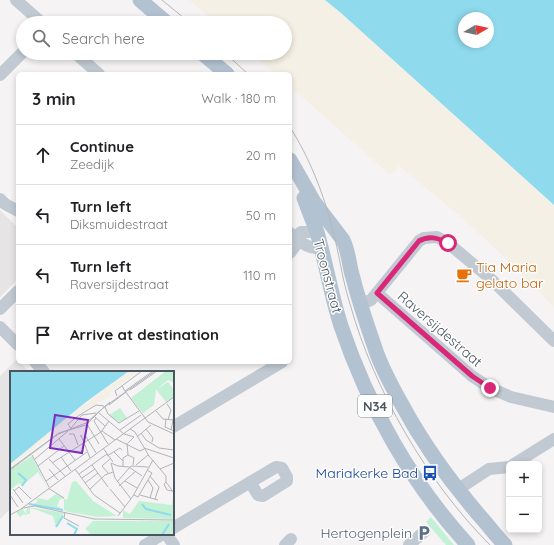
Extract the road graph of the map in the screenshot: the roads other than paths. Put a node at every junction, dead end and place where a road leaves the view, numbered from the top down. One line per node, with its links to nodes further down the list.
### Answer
1 (16, 0): 3 (street)
2 (140, 0): 4 (main road)
3 (34, 16)
4 (159, 16)
5 (16, 59): 10 (street)
6 (83, 60): 8 (street)
7 (210, 60): 9 (main road)
8 (97, 72)
9 (225, 72)
10 (0, 75)
11 (292, 164): 12 (main road, N34)
12 (297, 174): 15 (main road, N34); 16 (main road, N34)
13 (0, 199): 14 (street)
14 (16, 210)
15 (316, 232): 16 (main road, Troonstraat); 17 (street); 18 (main road, Troonstraat / N34)
16 (338, 234): 22 (main road, Troonstraat / N34)
17 (294, 237): 18 (street); 19 (street)
18 (320, 248): 43 (main road, Troonstraat / N34)
19 (292, 250)
20 (16, 293): 23 (street)
21 (377, 293): 22 (street); 25 (street); 28 (street, Raversijdestraat)
22 (360, 304): 34 (main road, Troonstraat / N34)
23 (0, 309)
24 (0, 327): 26 (street)
25 (554, 341)
26 (16, 343)
27 (279, 364): 29 (street)
28 (554, 407)
29 (174, 426)
30 (554, 439): 31 (street)
31 (519, 461)
32 (506, 467): 34 (street)
33 (250, 482): 35 (street)
34 (457, 490): 39 (main road, Troonstraat / N34)
35 (174, 527)
36 (425, 531): 42 (street)
37 (162, 535): 40 (street)
38 (165, 535): 41 (street)
39 (495, 542)
40 (145, 545)
41 (174, 545)
42 (409, 545)
43 (468, 545)

